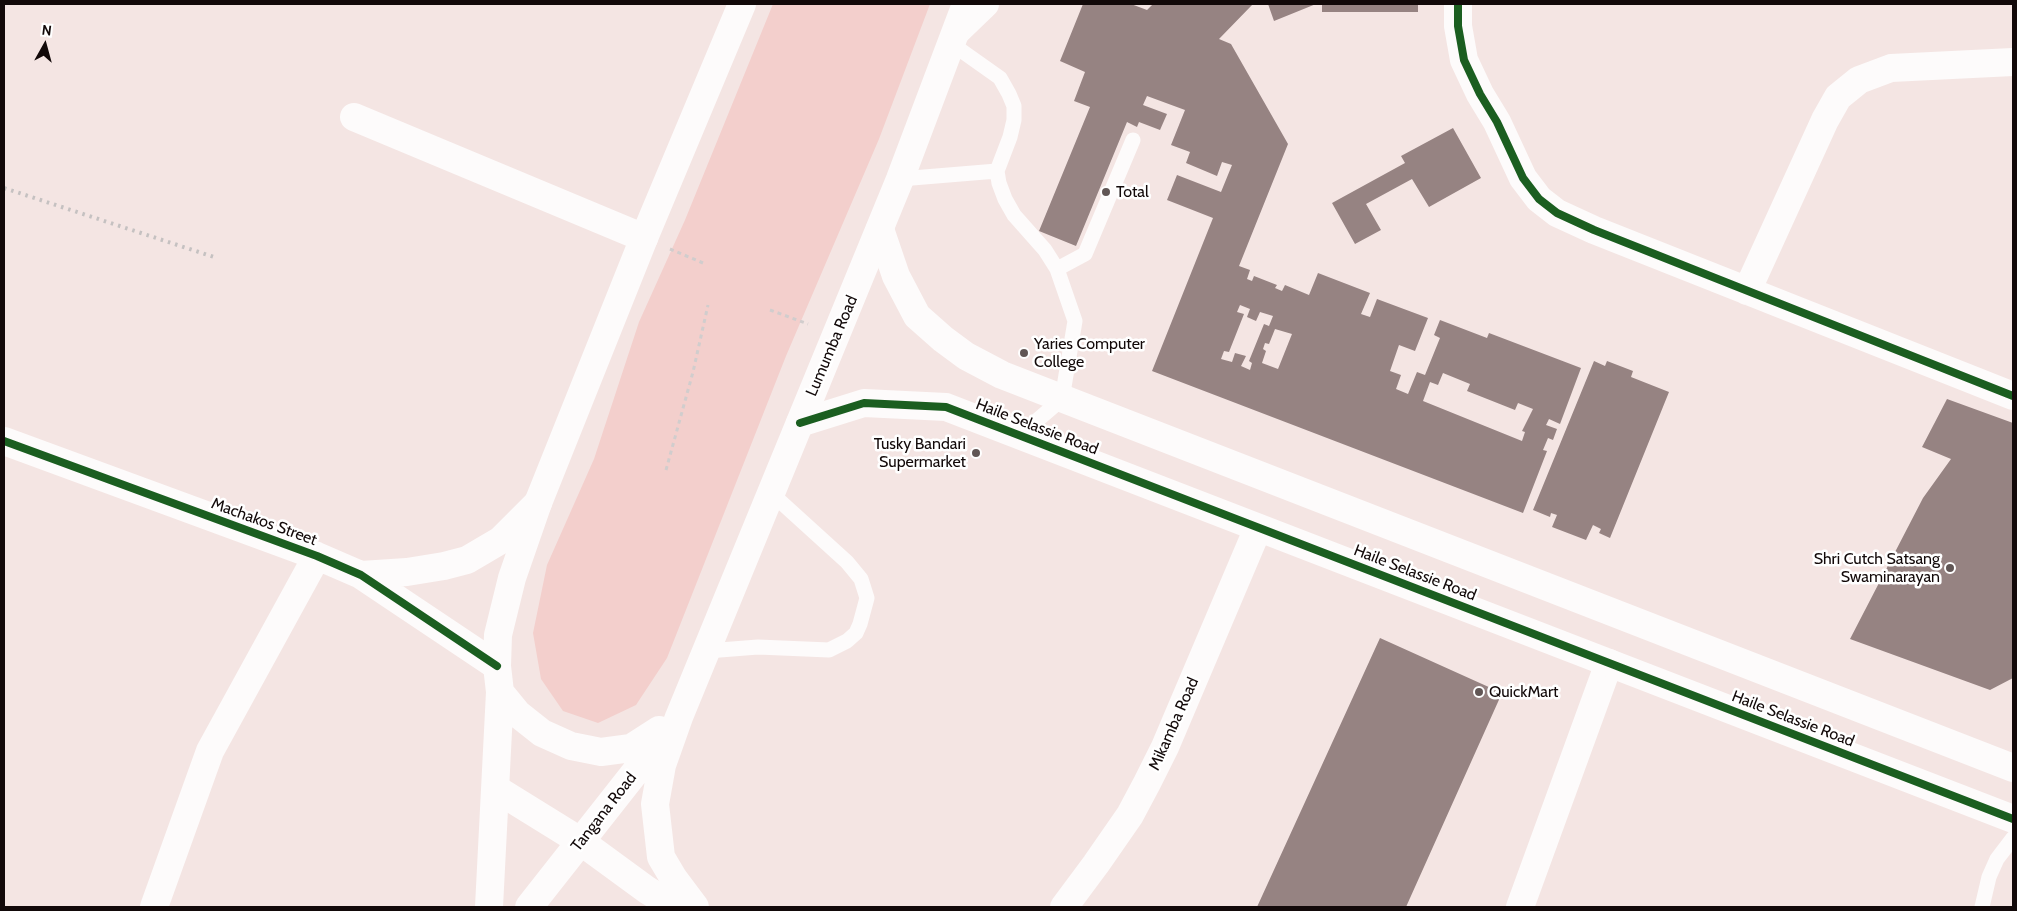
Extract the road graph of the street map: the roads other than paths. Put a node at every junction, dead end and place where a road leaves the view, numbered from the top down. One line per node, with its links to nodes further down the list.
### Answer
1 (742, 4): 12 (street)
2 (966, 4): 5 (street, Lumumba Road)
3 (985, 4): 5 (street)
4 (1458, 4): 14 (street)
5 (955, 37): 9 (lane); 10 (street, Lumumba Road)
6 (2013, 62): 14 (street)
7 (354, 117): 12 (street)
8 (1133, 140): 13 (lane)
9 (997, 171): 10 (lane); 13 (lane)
10 (900, 179): 11 (street, Lumumba Road)
11 (880, 229): 16 (street, Haile Selassie Road); 17 (street, Lumumba Road)
12 (644, 238): 21 (street)
13 (1057, 269): 16 (lane)
14 (1747, 291): 15 (street)
15 (2013, 396)
16 (1062, 399): 18 (lane); 29 (street, Haile Selassie Road)
17 (800, 424): 18 (street, Haile Selassie Road); 20 (street, Lumumba Road)
18 (1020, 435): 22 (street, Haile Selassie Road)
19 (4, 441): 23 (street, Machakos Street)
20 (771, 493): 25 (street, Lumumba Road); 25 (lane)
21 (538, 502): 24 (street, Machakos Street); 27 (street)
22 (1258, 528): 26 (street, Haile Selassie Road); 39 (street, Mikamba Road)
23 (316, 556): 24 (street, Machakos Street); 34 (street)
24 (361, 575): 27 (street, Machakos Street)
25 (707, 650): 28 (street, Lumumba Road)
26 (1609, 663): 31 (street, Haile Selassie Road); 40 (street)
27 (498, 679): 28 (street, Machakos Street); 30 (street)
28 (679, 717): 33 (street, Tangana Road); 38 (street)
29 (2013, 768)
30 (496, 789): 33 (street); 35 (street)
31 (2013, 819)
32 (2013, 838): 41 (lane)
33 (580, 841): 36 (street, Tangana Road); 37 (street)
34 (154, 907)
35 (489, 907)
36 (529, 907)
37 (675, 907)
38 (695, 907)
39 (1064, 907)
40 (1520, 907)
41 (1982, 907)

